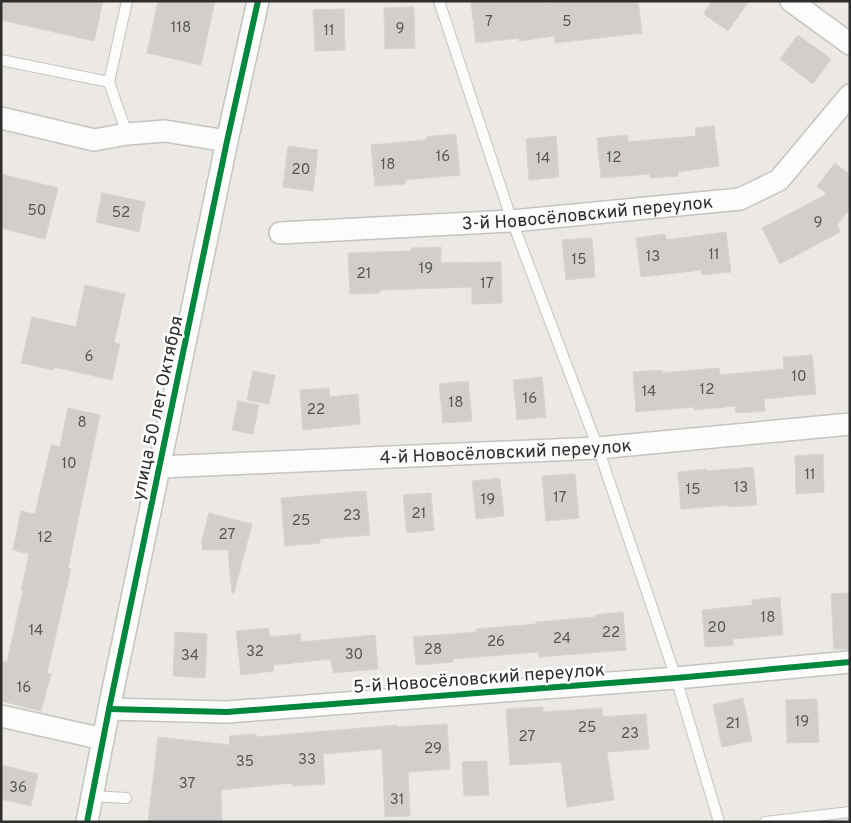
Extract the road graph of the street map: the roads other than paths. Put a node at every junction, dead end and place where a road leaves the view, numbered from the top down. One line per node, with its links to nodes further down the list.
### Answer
1 (127, 1): 7 (lane)
2 (258, 1): 11 (street, улица 50 лет Октября)
3 (439, 1): 12 (lane)
4 (791, 1): 5 (street)
5 (850, 44)
6 (1, 60): 7 (lane)
7 (109, 82): 10 (lane)
8 (850, 95): 12 (street, 3-й Новосёловский переулок)
9 (1, 118): 10 (street)
10 (127, 134): 11 (street)
11 (228, 141): 16 (street, улица 50 лет Октября)
12 (512, 221): 13 (street, 3-й Новосёловский переулок); 15 (lane)
13 (280, 233)
14 (850, 424): 15 (street, 4-й Новосёловский переулок)
15 (598, 448): 16 (street, 4-й Новосёловский переулок); 18 (lane)
16 (160, 467): 19 (street, улица 50 лет Октября)
17 (850, 662): 18 (street, 5-й Новосёловский переулок)
18 (676, 678): 19 (street, 5-й Новосёловский переулок); 26 (lane)
19 (109, 709): 21 (street, улица 50 лет Октября)
20 (1, 716): 21 (street)
21 (103, 739): 22 (street, улица 50 лет Октября)
22 (92, 796): 23 (lane); 25 (street, улица 50 лет Октября)
23 (126, 798)
24 (850, 812): 27 (lane)
25 (87, 822)
26 (719, 822)
27 (765, 822)

